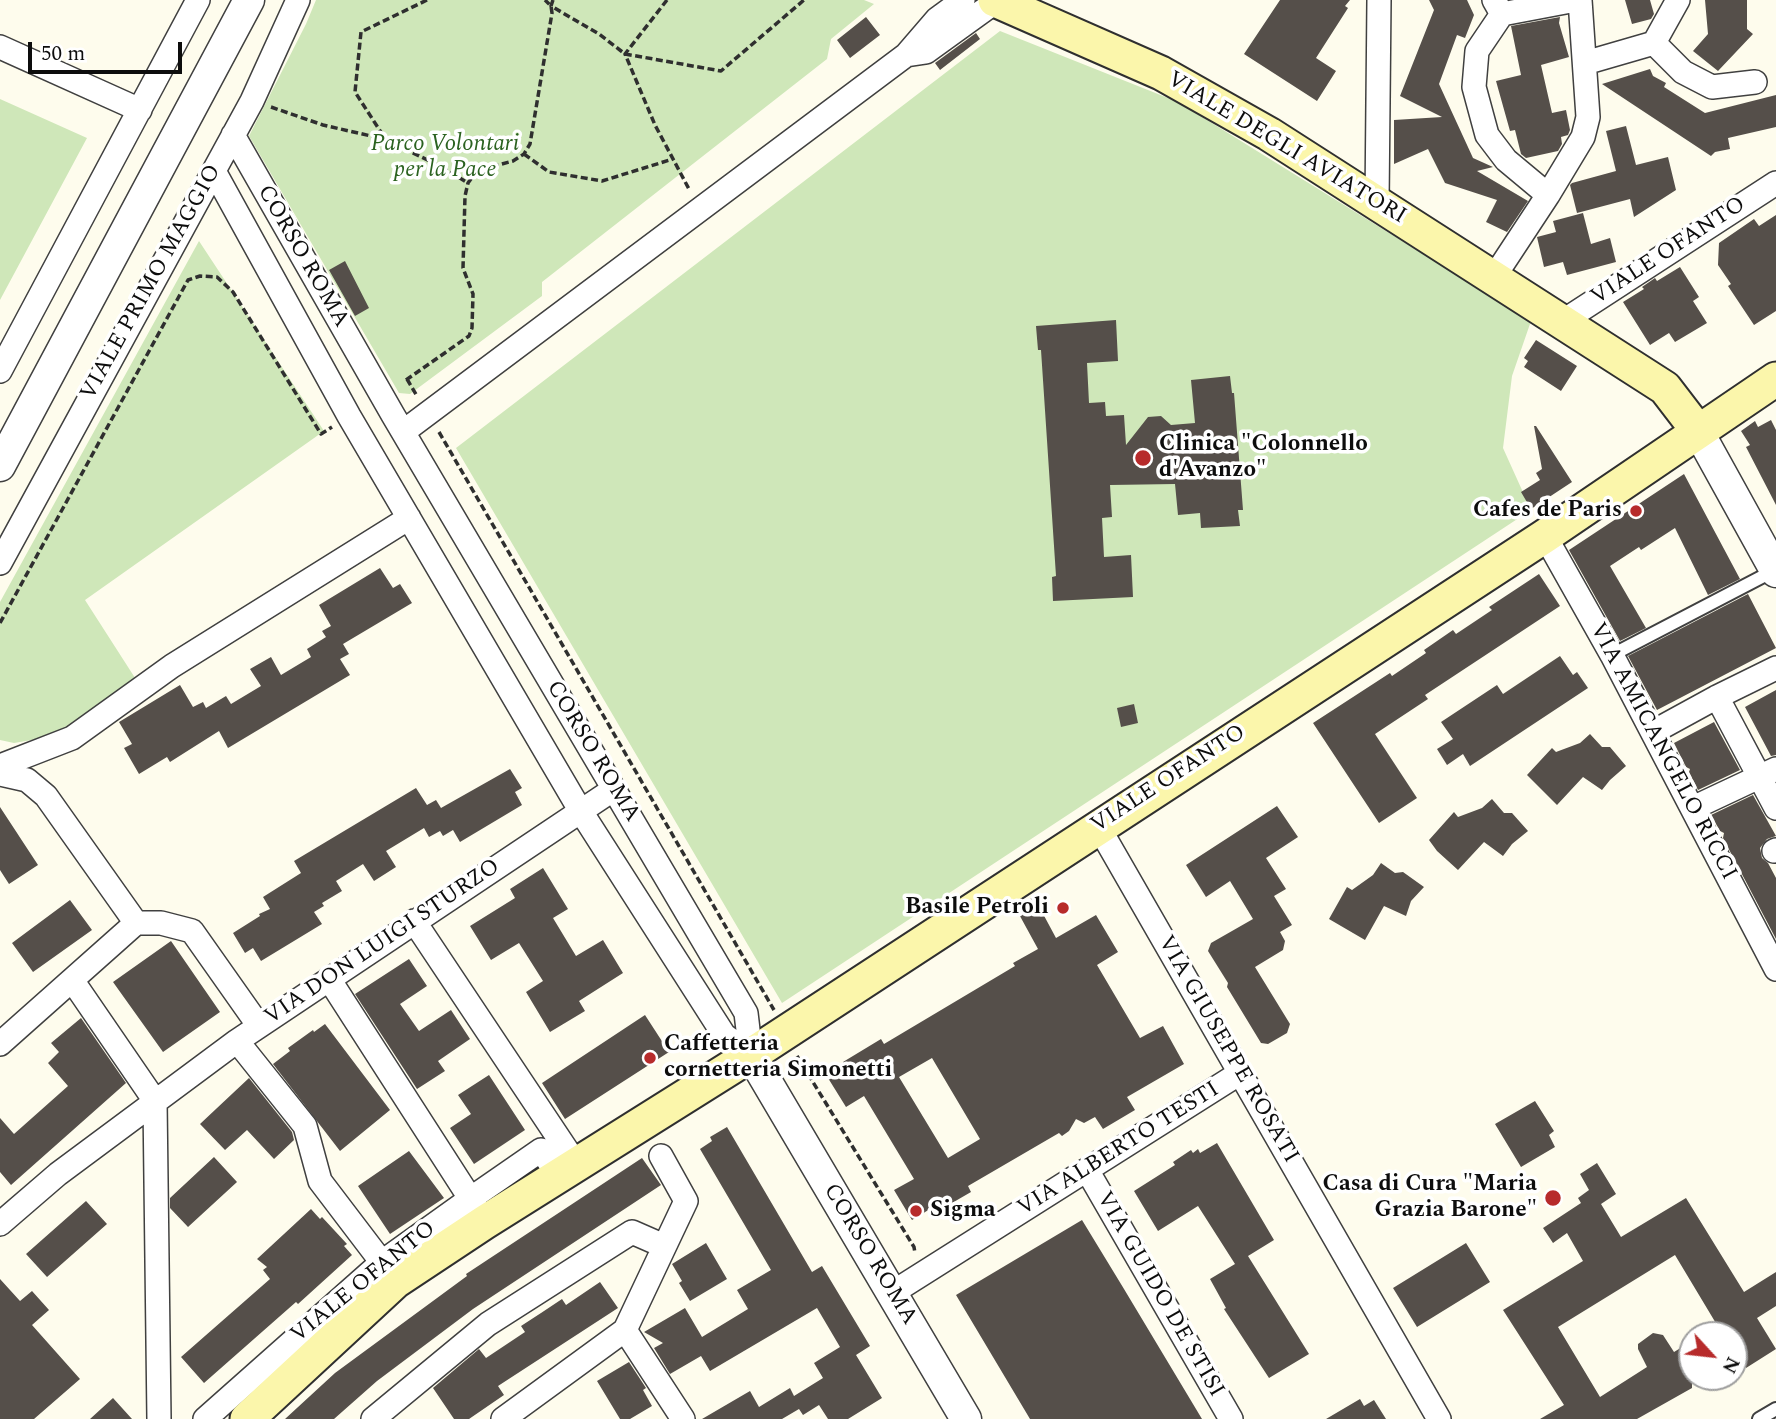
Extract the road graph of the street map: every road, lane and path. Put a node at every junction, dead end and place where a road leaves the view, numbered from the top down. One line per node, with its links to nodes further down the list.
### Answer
1 (198, 0): 23 (street)
2 (249, 0): 46 (street, VIALE PRIMO MAGGIO)
3 (298, 0): 22 (street, VIALE PRIMO MAGGIO)
4 (427, 0): 25 (path)
5 (545, 0): 14 (path)
6 (553, 0): 14 (path)
7 (667, 0): 18 (path)
8 (804, 0): 18 (path)
9 (963, 0): 19 (street)
10 (997, 0): 19 (street); 32 (main road, VIALE DEGLI AVIATORI)
11 (1379, 0): 32 (street)
12 (1578, 0): 15 (street); 20 (street)
13 (1678, 0): 16 (street)
14 (551, 6): 18 (path); 26 (path)
15 (1498, 7): 31 (street)
16 (1654, 43): 20 (street); 21 (street)
17 (0, 47): 23 (street)
18 (625, 54): 27 (path)
19 (906, 55): 33 (street)
20 (1585, 63): 31 (street)
21 (1755, 82)
22 (252, 101): 24 (street, VIALE PRIMO MAGGIO); 25 (path)
23 (140, 110): 36 (street)
24 (233, 135): 28 (street, VIALE PRIMO MAGGIO); 39 (street, CORSO ROMA)
25 (386, 140): 29 (path)
26 (524, 154): 27 (path); 29 (path)
27 (673, 159): 33 (path)
28 (214, 171): 41 (street, CORSO ROMA); 50 (street, VIALE PRIMO MAGGIO)
29 (468, 183): 37 (path)
30 (1776, 183): 35 (street, VIALE OFANTO)
31 (1548, 195): 34 (street)
32 (1377, 203): 34 (main road, VIALE DEGLI AVIATORI)
33 (699, 209): 40 (street)
34 (1494, 277): 35 (main road, VIALE DEGLI AVIATORI)
35 (1562, 322): 43 (main road, VIALE DEGLI AVIATORI)
36 (0, 371)
37 (407, 379): 39 (path); 40 (path)
38 (1776, 379): 43 (main road, VIALE OFANTO)
39 (381, 395): 42 (street, CORSO ROMA)
40 (428, 414): 42 (street); 71 (path)
41 (349, 416): 44 (street, CORSO ROMA); 52 (path)
42 (398, 424): 44 (street); 45 (street, CORSO ROMA)
43 (1698, 431): 49 (main road, VIALE OFANTO); 51 (street)
44 (361, 436): 47 (street, CORSO ROMA)
45 (416, 454): 47 (street); 60 (street, CORSO ROMA)
46 (0, 466)
47 (384, 476): 48 (street, CORSO ROMA)
48 (409, 518): 57 (street); 63 (street, CORSO ROMA)
49 (1545, 536): 53 (street, VIA AMICANGELO RICCI); 64 (main road, VIALE OFANTO)
50 (0, 563)
51 (1776, 571): 53 (lane)
52 (0, 623)
53 (1612, 655): 56 (street, VIA AMICANGELO RICCI)
54 (1776, 668): 55 (street)
55 (1717, 696): 56 (street); 58 (street)
56 (1653, 732): 61 (street, VIA AMICANGELO RICCI)
57 (0, 766)
58 (1768, 773): 61 (street); 62 (street)
59 (0, 774): 66 (street)
60 (614, 789): 63 (street, VIA DON LUIGI STURZO); 74 (street, CORSO ROMA)
61 (1693, 808): 67 (street, VIA AMICANGELO RICCI)
62 (1776, 808)
63 (580, 810): 65 (street, VIA DON LUIGI STURZO); 74 (street, CORSO ROMA)
64 (1098, 826): 71 (main road, VIALE OFANTO); 75 (street, VIA GIUSEPPE ROSATI)
65 (414, 921): 68 (street, VIA DON LUIGI STURZO); 78 (street)
66 (136, 923): 69 (street); 70 (street)
67 (1776, 969)
68 (329, 979): 70 (street, VIA DON LUIGI STURZO); 80 (street)
69 (72, 980): 73 (street); 76 (street)
70 (259, 1026): 72 (street, VIA DON LUIGI STURZO)
71 (790, 1028): 74 (main road, VIALE OFANTO); 84 (path)
72 (237, 1041): 76 (street, VIA DON LUIGI STURZO); 83 (street)
73 (0, 1044)
74 (751, 1055): 78 (main road, VIALE OFANTO); 85 (street, CORSO ROMA)
75 (1240, 1073): 79 (street, VIA ALBERTO TESTI); 96 (street, VIA GIUSEPPE ROSATI)
76 (155, 1101): 81 (street, VIA DON LUIGI STURZO); 88 (street)
77 (661, 1156): 82 (street)
78 (567, 1170): 80 (main road, VIALE OFANTO)
79 (1087, 1170): 84 (street, VIA ALBERTO TESTI); 95 (street, VIA GUIDO DE STISI)
80 (477, 1210): 83 (main road, VIALE OFANTO)
81 (4, 1214)
82 (664, 1246): 86 (street); 91 (street)
83 (389, 1271): 89 (street, VIALE OFANTO); 90 (main road, VIALE OFANTO)
84 (918, 1275): 85 (street, VIA ALBERTO TESTI)
85 (892, 1293): 94 (street, CORSO ROMA)
86 (625, 1330): 92 (street); 93 (street)
87 (1776, 1409): 97 (lane)
88 (159, 1419)
89 (205, 1419)
90 (247, 1419)
91 (373, 1419)
92 (503, 1419)
93 (683, 1419)
94 (966, 1419)
95 (1231, 1419)
96 (1439, 1419)
97 (1759, 1419)

